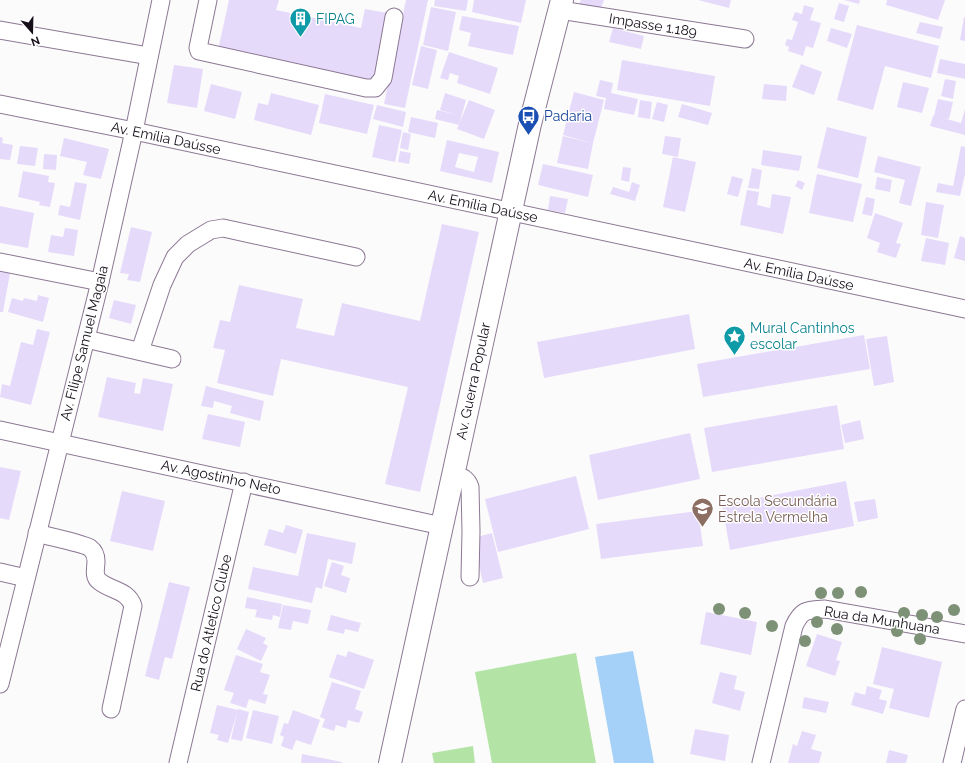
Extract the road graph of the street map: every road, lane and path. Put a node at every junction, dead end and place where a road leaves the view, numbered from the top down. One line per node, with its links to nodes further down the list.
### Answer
1 (160, 0): 7 (street, Av. Filipe Samuel Magaia)
2 (208, 0): 4 (street)
3 (561, 5): 6 (street, Impasse 1.189); 10 (main road, Av. Guerra Popular)
4 (394, 17)
5 (0, 30): 7 (street)
6 (745, 39)
7 (149, 56): 9 (street, Av. Filipe Samuel Magaia)
8 (0, 104): 9 (street, Av. Emília Daússe)
9 (134, 131): 10 (street, Av. Emília Daússe); 13 (street, Av. Filipe Samuel Magaia)
10 (511, 212): 14 (street, Av. Emília Daússe); 20 (main road, Av. Guerra Popular)
11 (356, 257): 16 (street)
12 (0, 262): 13 (street)
13 (100, 282): 15 (street, Av. Filipe Samuel Magaia)
14 (965, 309)
15 (86, 339): 16 (street); 19 (street, Av. Filipe Samuel Magaia)
16 (140, 351): 17 (street)
17 (172, 359)
18 (0, 430): 19 (street, Av. Agostinho Neto)
19 (60, 442): 21 (street, Av. Agostinho Neto); 23 (street, Av. Filipe Samuel Magaia)
20 (453, 474): 22 (main road, Av. Guerra Popular); 25 (street)
21 (244, 482): 22 (street, Av. Agostinho Neto); 31 (street, Rua do Atletico Clube)
22 (442, 526): 32 (main road, Av. Guerra Popular)
23 (37, 533): 26 (street, Av. Filipe Samuel Magaia); 29 (street)
24 (0, 572): 26 (street)
25 (470, 577)
26 (26, 578): 28 (street, Av. Filipe Samuel Magaia)
27 (965, 634): 33 (street, Rua da Munhuana)
28 (0, 682)
29 (111, 709)
30 (965, 709): 34 (street)
31 (178, 763)
32 (390, 763)
33 (761, 763)
34 (952, 763)

